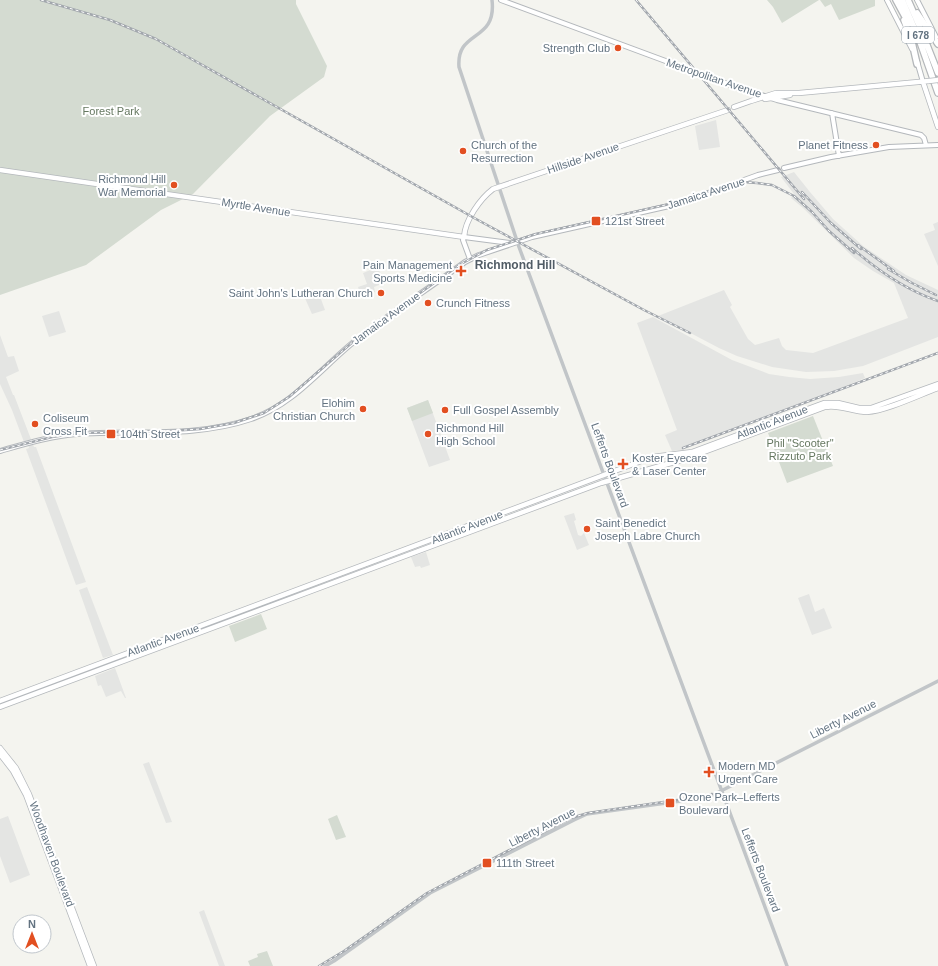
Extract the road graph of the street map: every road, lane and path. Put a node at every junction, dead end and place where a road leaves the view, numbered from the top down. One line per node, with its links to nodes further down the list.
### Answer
1 (492, 0): 27 (street, Lefferts Boulevard)
2 (501, 0): 14 (main road, Metropolitan Avenue)
3 (887, 0): 8 (main road)
4 (909, 0): 7 (highway); 9 (highway, I 678)
5 (917, 0): 7 (main road)
6 (899, 2): 8 (highway); 12 (highway)
7 (938, 43)
8 (917, 64): 11 (main road)
9 (938, 73)
10 (938, 80): 11 (main road, bridge)
11 (923, 82): 13 (main road); 20 (main road)
12 (938, 92)
13 (795, 93): 14 (main road); 15 (main road)
14 (769, 96): 15 (main road); 16 (main road, Metropolitan Avenue); 17 (main road)
15 (784, 96): 16 (main road)
16 (791, 102): 19 (main road, Metropolitan Avenue)
17 (734, 108)
18 (728, 110): 27 (main road, Hillside Avenue)
19 (832, 113): 21 (main road, Metropolitan Avenue); 23 (main road)
20 (938, 127)
21 (926, 145): 22 (main road); 23 (main road)
22 (938, 145)
23 (839, 156): 24 (main road)
24 (784, 168)
25 (0, 170): 28 (main road, Myrtle Avenue)
26 (778, 170): 30 (main road, Jamaica Avenue)
27 (498, 186): 28 (main road, Hillside Avenue); 30 (street, Lefferts Boulevard)
28 (464, 237): 29 (main road, Myrtle Avenue); 33 (main road)
29 (496, 241): 31 (main road, Myrtle Avenue); 32 (main road)
30 (517, 241): 31 (main road, Jamaica Avenue); 37 (street, Lefferts Boulevard)
31 (512, 243): 32 (main road, Jamaica Avenue)
32 (498, 248): 33 (main road, Jamaica Avenue)
33 (470, 259): 36 (main road, Jamaica Avenue)
34 (938, 384): 37 (main road, Atlantic Avenue)
35 (938, 388): 38 (main road, Atlantic Avenue)
36 (0, 451)
37 (604, 476): 38 (street, Lefferts Boulevard); 40 (main road, Atlantic Avenue)
38 (606, 481): 41 (main road, Atlantic Avenue); 44 (street, Lefferts Boulevard)
39 (938, 681): 44 (street, Liberty Avenue)
40 (0, 701)
41 (0, 708)
42 (0, 748): 46 (main road, Woodhaven Boulevard)
43 (0, 754): 47 (main road, Woodhaven Boulevard)
44 (722, 791): 51 (street, Liberty Avenue); 52 (street, Lefferts Boulevard)
45 (44, 823): 46 (main road)
46 (43, 831): 50 (main road, Woodhaven Boulevard)
47 (58, 881): 48 (main road); 49 (main road, Woodhaven Boulevard)
48 (58, 892)
49 (90, 966)
50 (94, 966)
51 (325, 966)
52 (787, 966)

